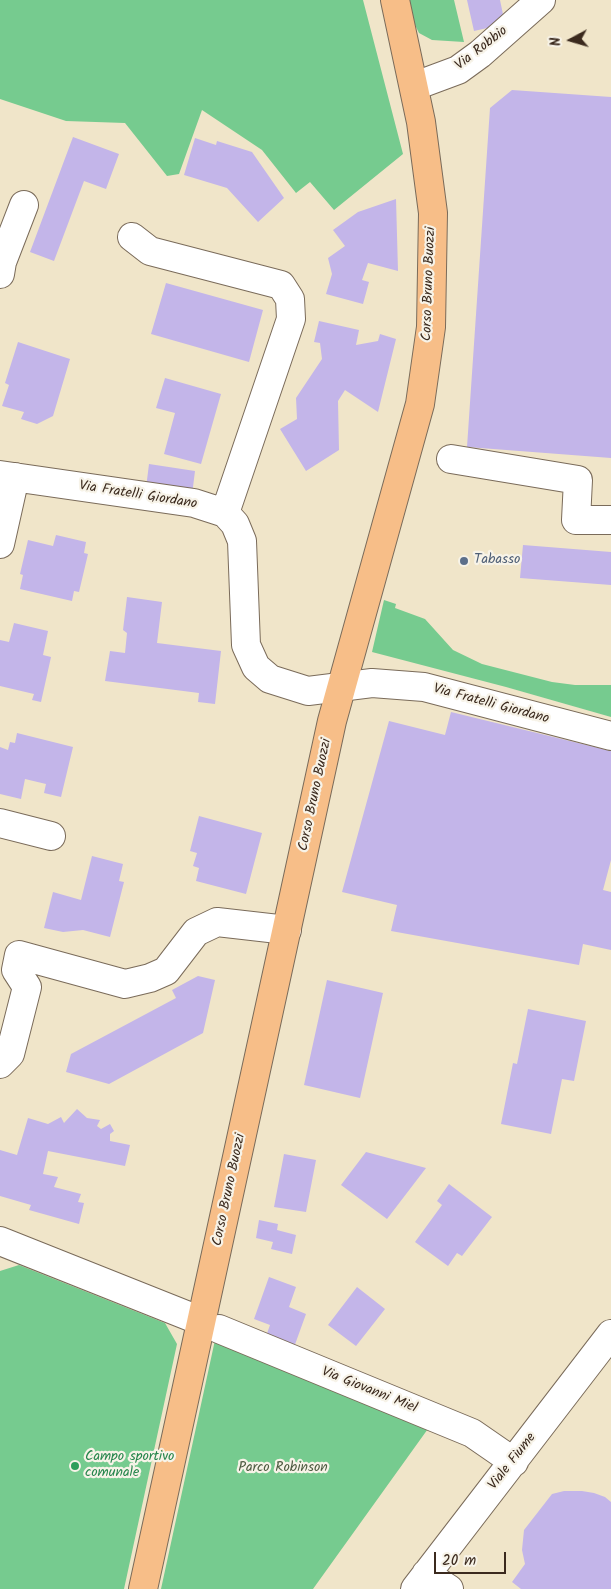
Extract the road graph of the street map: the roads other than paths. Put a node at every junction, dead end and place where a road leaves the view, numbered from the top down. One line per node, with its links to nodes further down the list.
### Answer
1 (395, 0): 3 (main road, Corso Bruno Buozzi)
2 (541, 0): 3 (street, Via Robbio)
3 (415, 86): 12 (main road, Corso Bruno Buozzi)
4 (24, 205): 6 (street)
5 (132, 237): 9 (street)
6 (0, 274)
7 (451, 458): 10 (street)
8 (8, 476): 9 (street, Via Fratelli Giordano); 11 (street)
9 (225, 513): 12 (street, Via Fratelli Giordano)
10 (611, 520)
11 (0, 544)
12 (340, 687): 13 (street, Via Fratelli Giordano); 16 (main road, Corso Bruno Buozzi)
13 (611, 736)
14 (0, 823): 15 (street)
15 (51, 836)
16 (287, 930): 17 (street); 19 (main road, Corso Bruno Buozzi)
17 (5, 1059)
18 (6, 1252): 19 (street, Via Giovanni Miel)
19 (210, 1325): 21 (street, Via Giovanni Miel); 23 (main road, Corso Bruno Buozzi)
20 (611, 1334): 21 (street, Viale Fiume)
21 (514, 1462): 22 (street, Viale Fiume)
22 (421, 1582): 24 (street)
23 (143, 1589)
24 (449, 1589)

